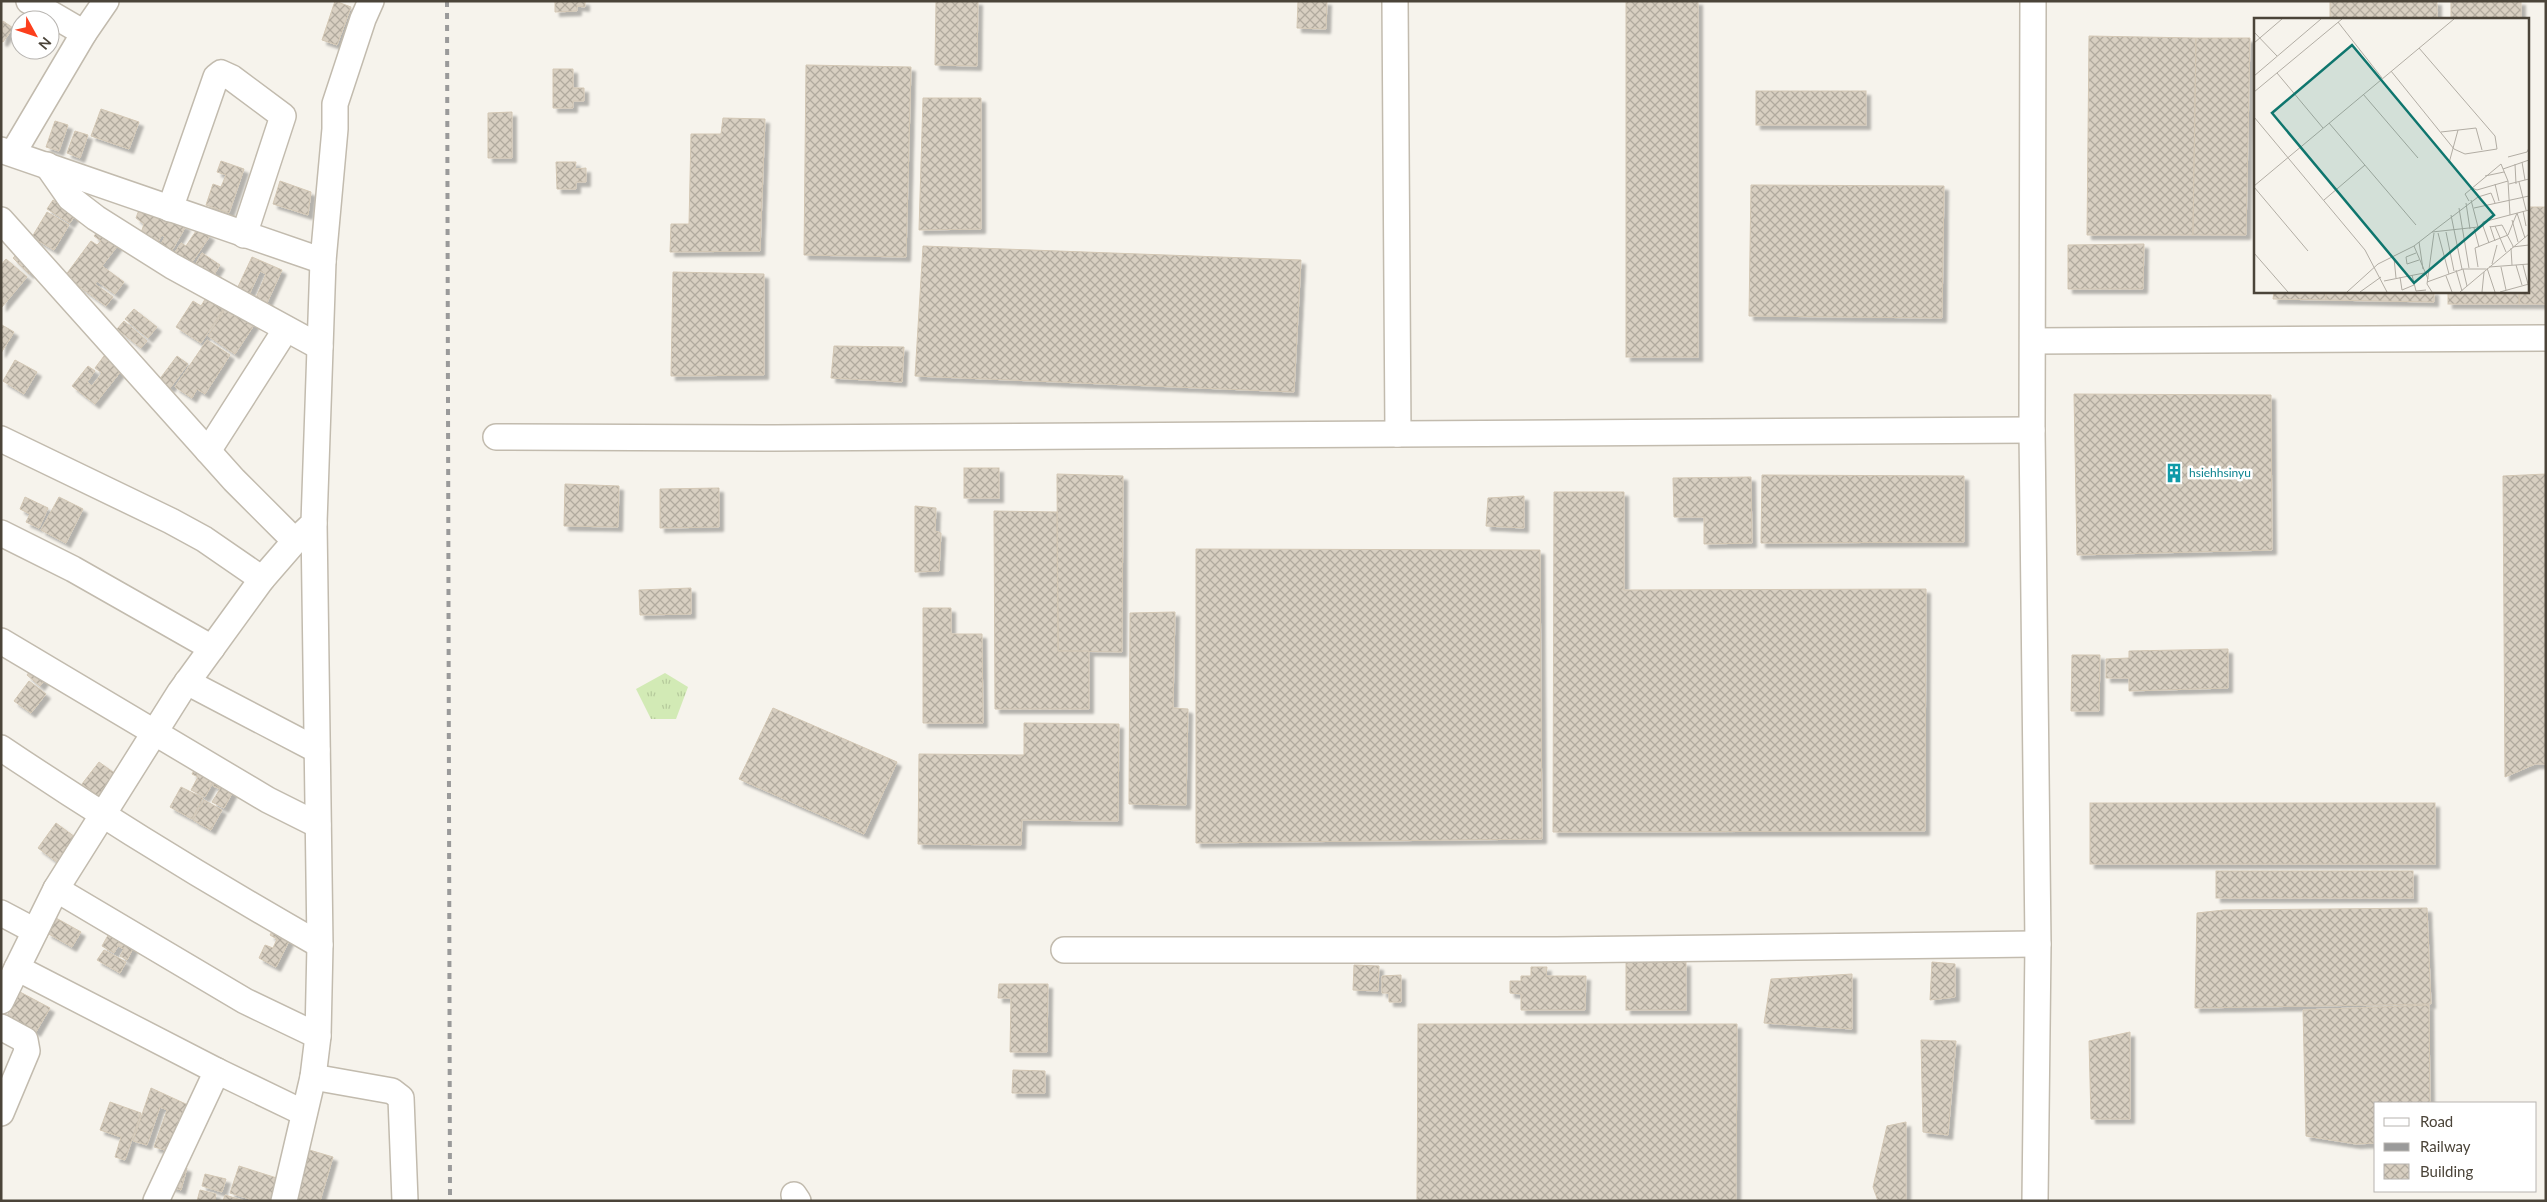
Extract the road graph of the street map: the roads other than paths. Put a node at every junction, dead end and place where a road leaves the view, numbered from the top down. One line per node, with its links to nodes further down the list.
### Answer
1 (28, 1): 6 (street)
2 (106, 1): 6 (street)
3 (1395, 1): 18 (street)
4 (2034, 1): 15 (street)
5 (368, 2): 12 (street)
6 (84, 33): 7 (street)
7 (7, 151): 8 (street)
8 (46, 165): 9 (street); 13 (street)
9 (170, 209): 11 (street); 11 (street)
10 (1, 220): 21 (street)
11 (244, 235): 12 (street)
12 (322, 261): 16 (street)
13 (286, 328): 16 (street); 21 (street)
14 (2546, 338): 15 (street)
15 (2032, 341): 17 (street)
16 (320, 347): 22 (street)
17 (2032, 430): 18 (street); 37 (street)
18 (1398, 434): 19 (street)
19 (496, 437)
20 (1, 439): 25 (street)
21 (208, 451): 24 (street)
22 (314, 524): 24 (street); 31 (street)
23 (1, 533): 27 (street)
24 (295, 541): 25 (street)
25 (262, 579): 27 (street)
26 (1, 641): 29 (street)
27 (212, 648): 28 (street)
28 (187, 682): 29 (street); 31 (street)
29 (154, 733): 32 (street); 33 (street)
30 (1, 748): 32 (street)
31 (317, 750): 33 (street)
32 (102, 815): 34 (street); 38 (street)
33 (318, 825): 38 (street)
34 (56, 889): 36 (street); 43 (street)
35 (1, 913): 36 (street)
36 (35, 931): 40 (street)
37 (2038, 944): 39 (street); 51 (street)
38 (320, 945): 43 (street)
39 (1064, 950)
40 (17, 968): 41 (street); 44 (street)
41 (1, 1001)
42 (1, 1027): 46 (street)
43 (318, 1036): 45 (street)
44 (217, 1071): 47 (street); 48 (street)
45 (313, 1077): 47 (street); 50 (street)
46 (1, 1113)
47 (304, 1113): 49 (street)
48 (156, 1201)
49 (284, 1201)
50 (405, 1201)
51 (2036, 1201)

